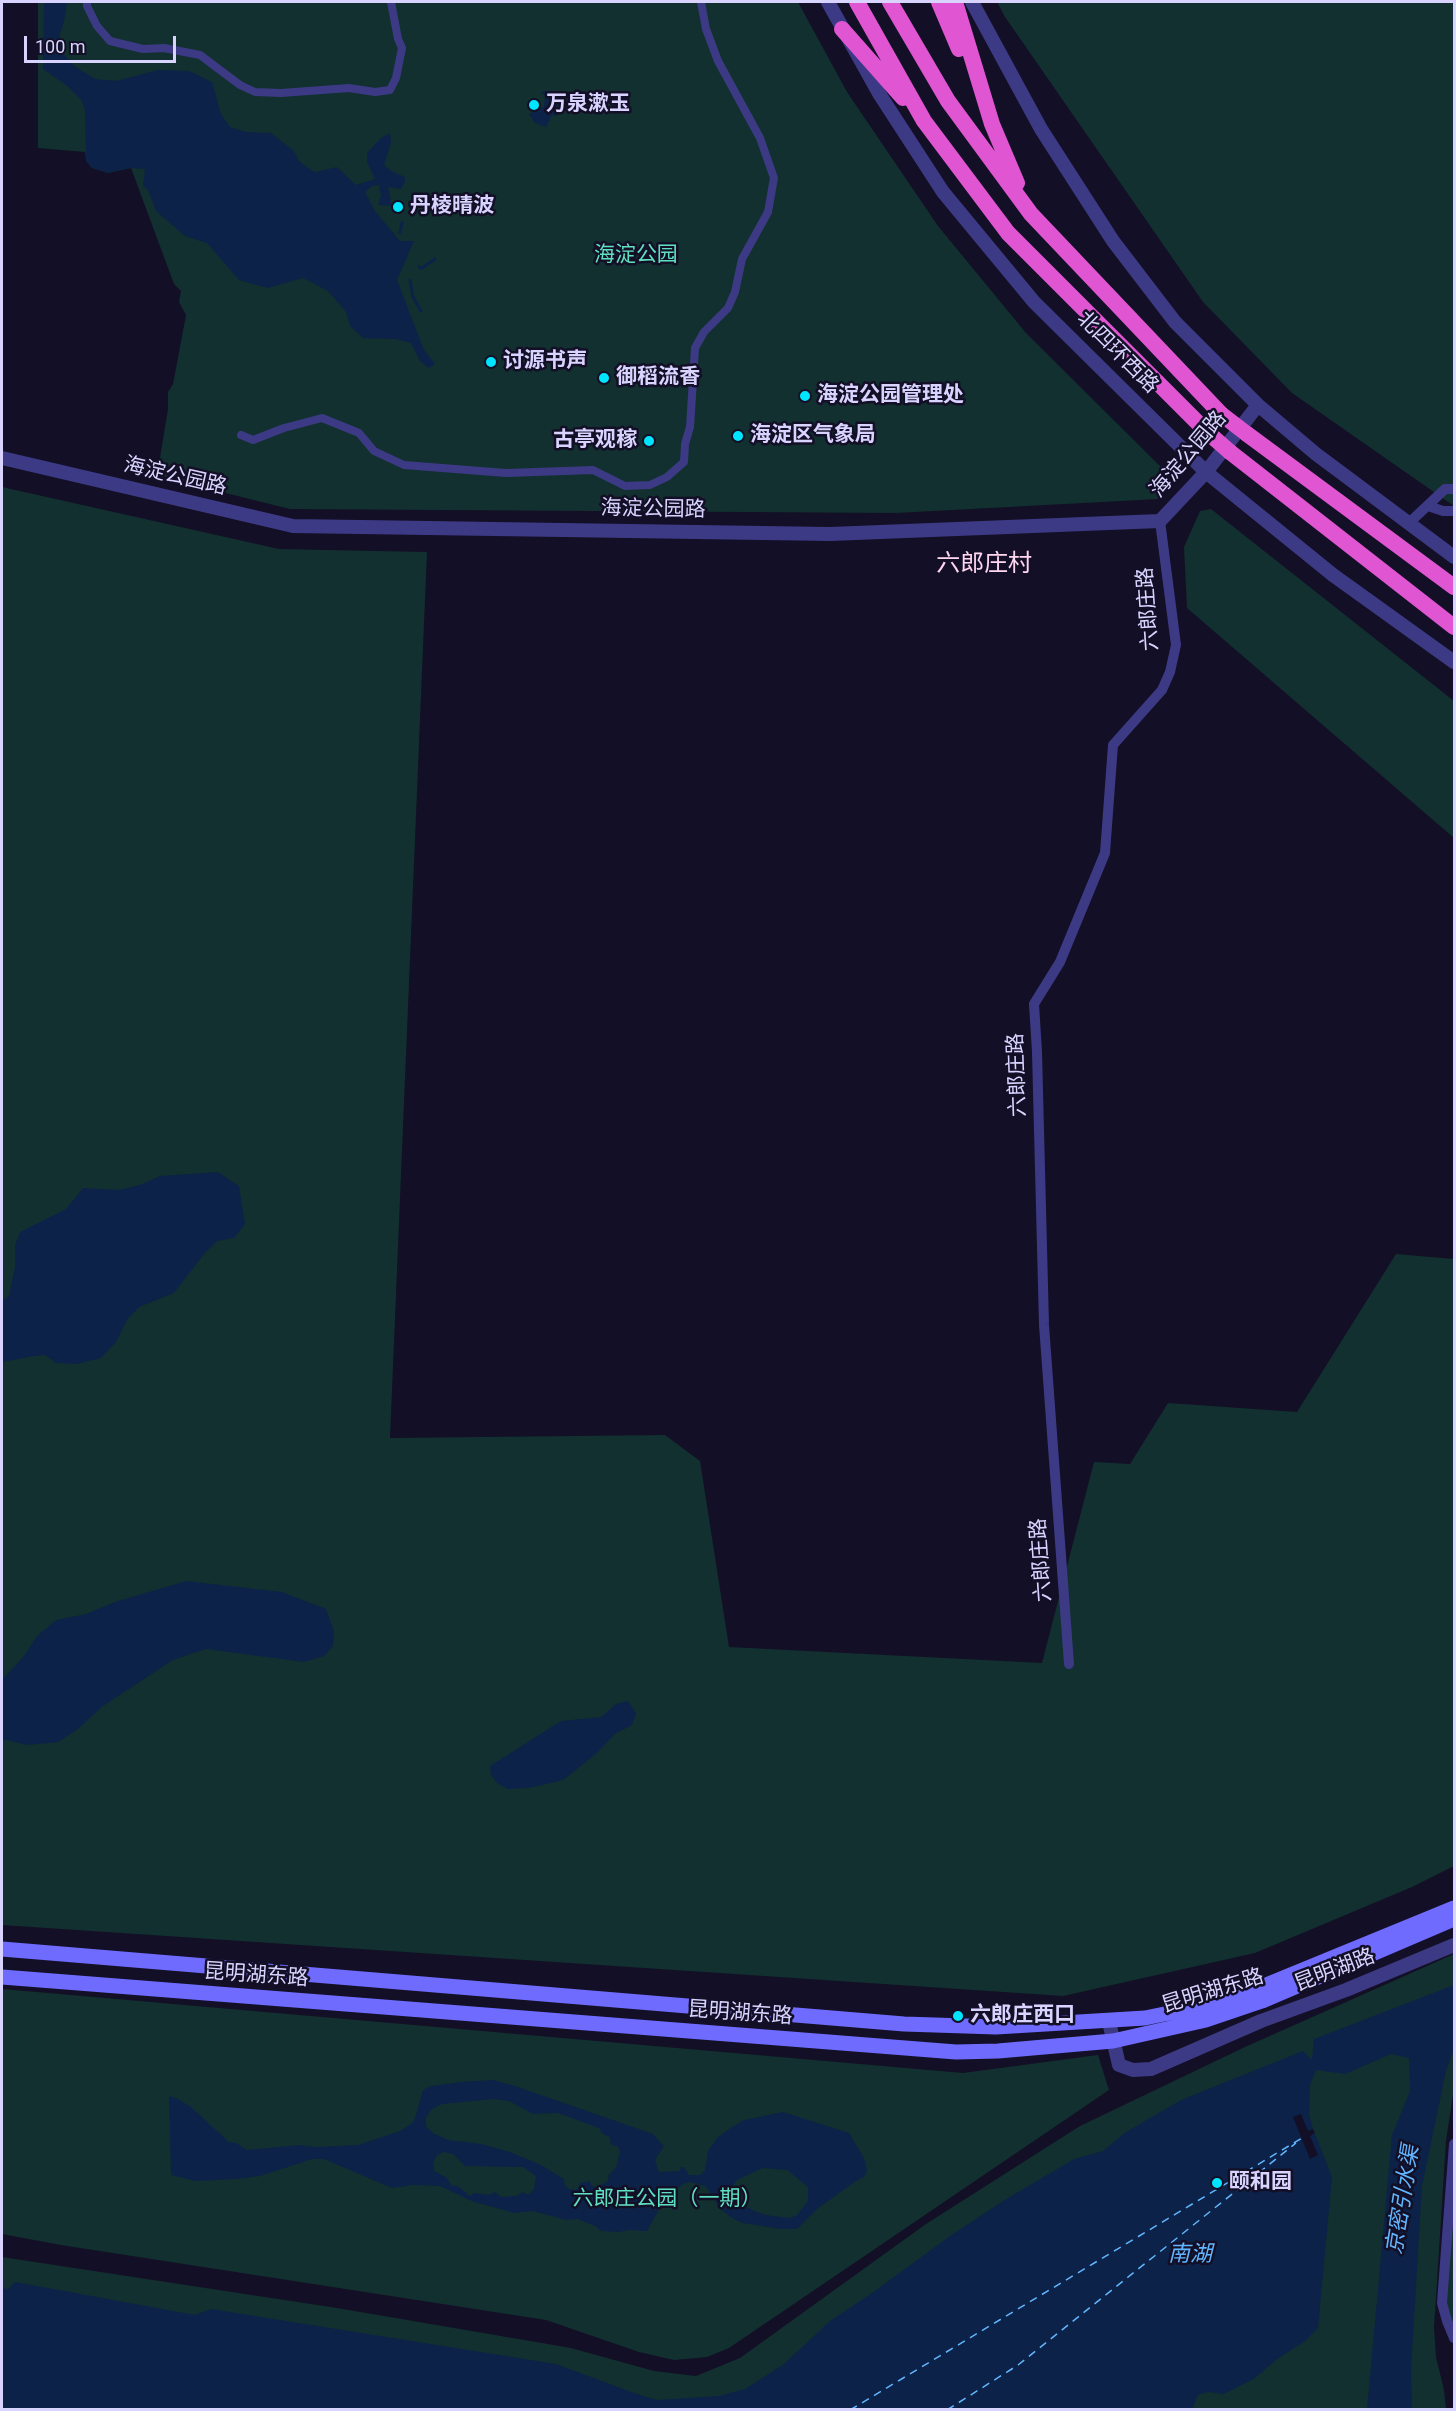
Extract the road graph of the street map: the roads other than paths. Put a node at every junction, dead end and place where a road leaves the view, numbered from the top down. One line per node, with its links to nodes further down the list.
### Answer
1 (87, 2): 2 (street)
2 (391, 2)
3 (701, 2): 15 (street)
4 (828, 2): 10 (street, 北四环西路)
5 (857, 2): 11 (highway, 北四环西路)
6 (890, 2): 13 (highway, 北四环西路)
7 (939, 2): 12 (highway)
8 (955, 2): 12 (highway)
9 (972, 2): 14 (street)
10 (842, 29): 11 (highway); 17 (street, 北四环西路)
11 (924, 121): 25 (highway, 北四环西路, bridge)
12 (992, 124): 13 (highway)
13 (1031, 214): 24 (highway, 北四环西路, bridge)
14 (1258, 405): 17 (street, 海淀公园路); 22 (street)
15 (241, 435)
16 (2, 458): 21 (street, 海淀公园路)
17 (1206, 472): 21 (street, 海淀公园路); 26 (street, 北四环西路)
18 (1455, 489): 19 (street)
19 (1428, 506): 20 (street); 22 (street)
20 (1455, 511)
21 (1160, 521): 27 (street, 六郎庄路)
22 (1409, 523): 23 (street)
23 (1455, 557)
24 (1455, 587)
25 (1455, 627)
26 (1455, 662)
27 (1069, 1664)
28 (1455, 1908): 33 (main road, 昆明湖东路)
29 (1455, 1919): 34 (main road, 昆明湖东路)
30 (1455, 1946): 34 (street, 昆明湖路)
31 (2, 1949): 33 (main road, 昆明湖东路)
32 (2, 1977): 34 (main road, 昆明湖东路)
33 (1109, 2022): 34 (street, 昆明湖路)
34 (1113, 2041)
35 (1455, 2144): 36 (street)
36 (1455, 2338)

